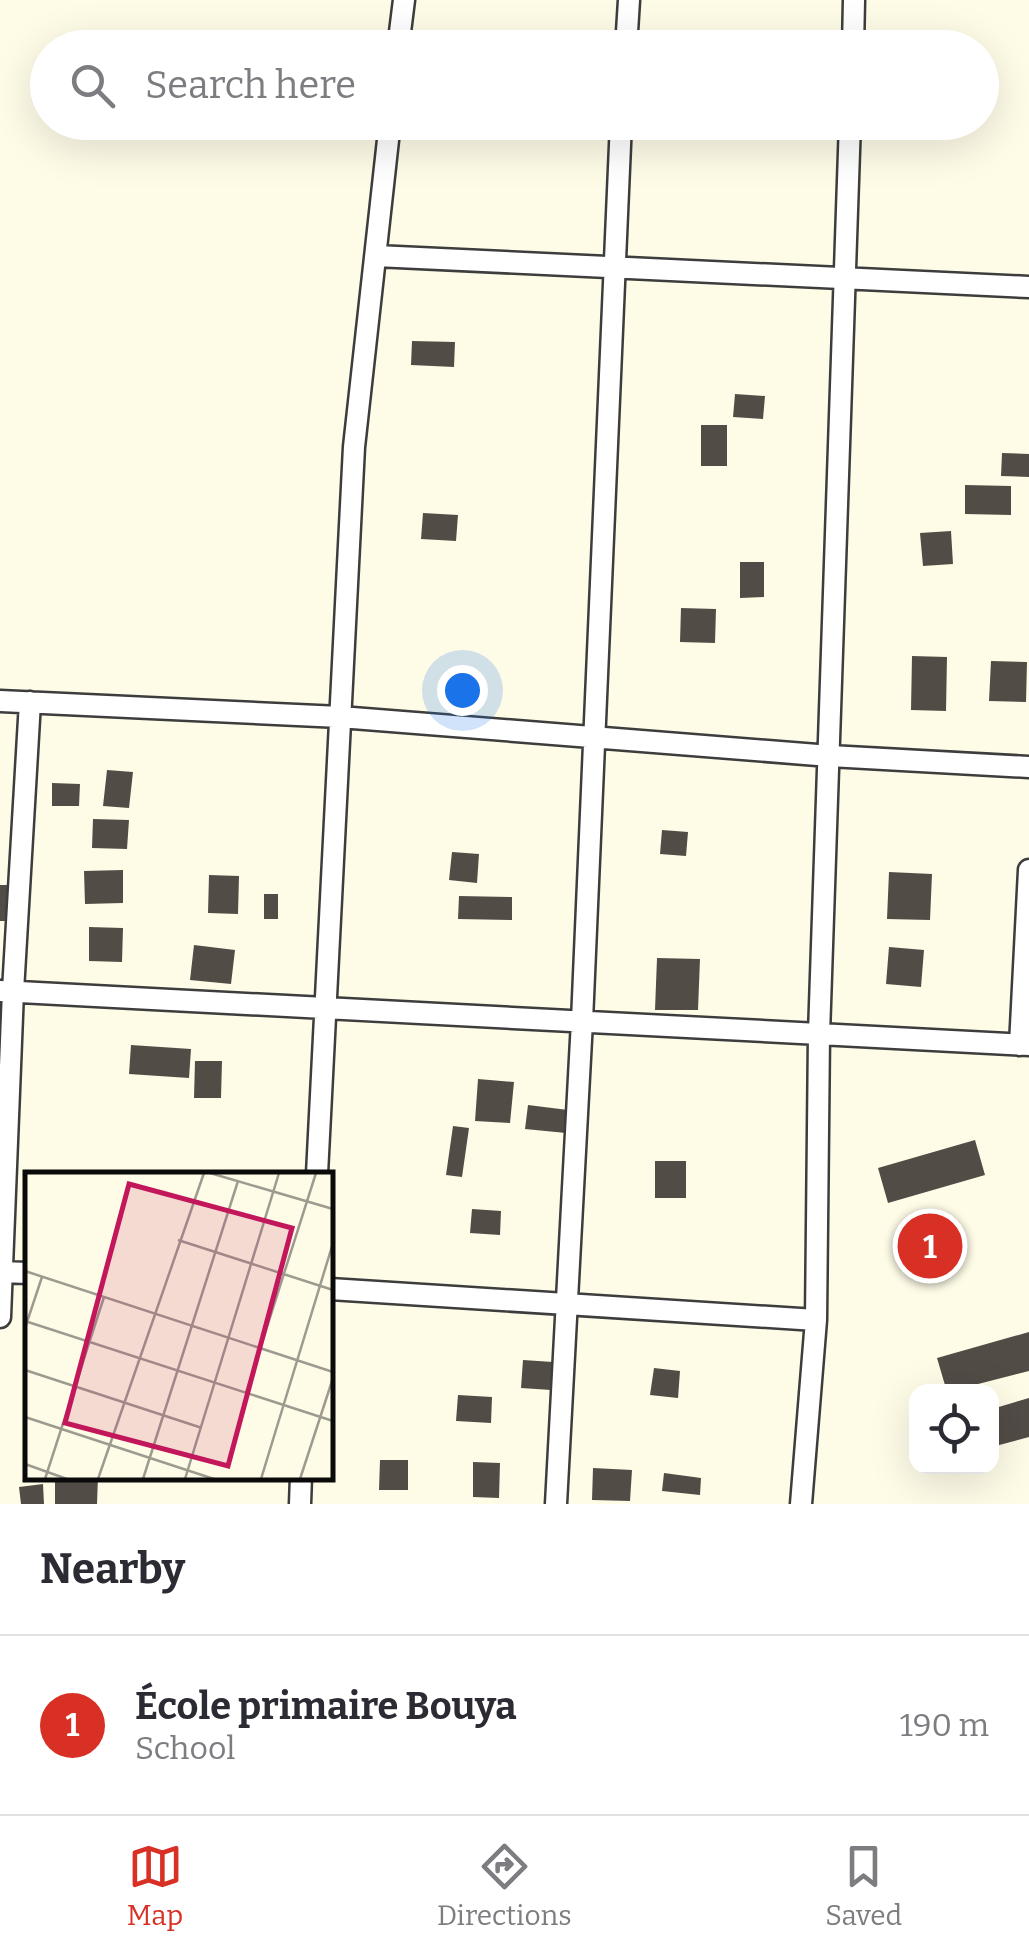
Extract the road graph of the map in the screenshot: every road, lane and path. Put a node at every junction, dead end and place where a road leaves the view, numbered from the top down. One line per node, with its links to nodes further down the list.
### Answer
1 (404, 0): 4 (street)
2 (629, 0): 5 (street)
3 (854, 0): 6 (street)
4 (400, 30)
5 (627, 30)
6 (853, 30)
7 (388, 140): 10 (street)
8 (620, 140): 11 (street)
9 (849, 140): 12 (street)
10 (376, 256): 11 (street); 16 (street)
11 (613, 267): 12 (street); 17 (street)
12 (845, 277): 13 (street); 18 (street)
13 (1029, 287)
14 (0, 701): 15 (street)
15 (30, 702): 16 (street); 21 (street)
16 (340, 717): 17 (street); 22 (street)
17 (594, 738): 18 (street); 23 (street)
18 (830, 756): 19 (street); 24 (street)
19 (1029, 767)
20 (1029, 870): 25 (street)
21 (7, 991): 22 (street); 27 (street)
22 (325, 1008): 23 (street); 26 (street)
23 (582, 1022): 24 (street); 29 (street)
24 (819, 1034): 25 (street); 31 (street)
25 (1024, 1045)
26 (317, 1172)
27 (1, 1272): 30 (street)
28 (332, 1289): 29 (street)
29 (567, 1304): 31 (street); 34 (street)
30 (0, 1317)
31 (816, 1320): 35 (street)
32 (301, 1479): 33 (street)
33 (300, 1504)
34 (556, 1504)
35 (801, 1504)

